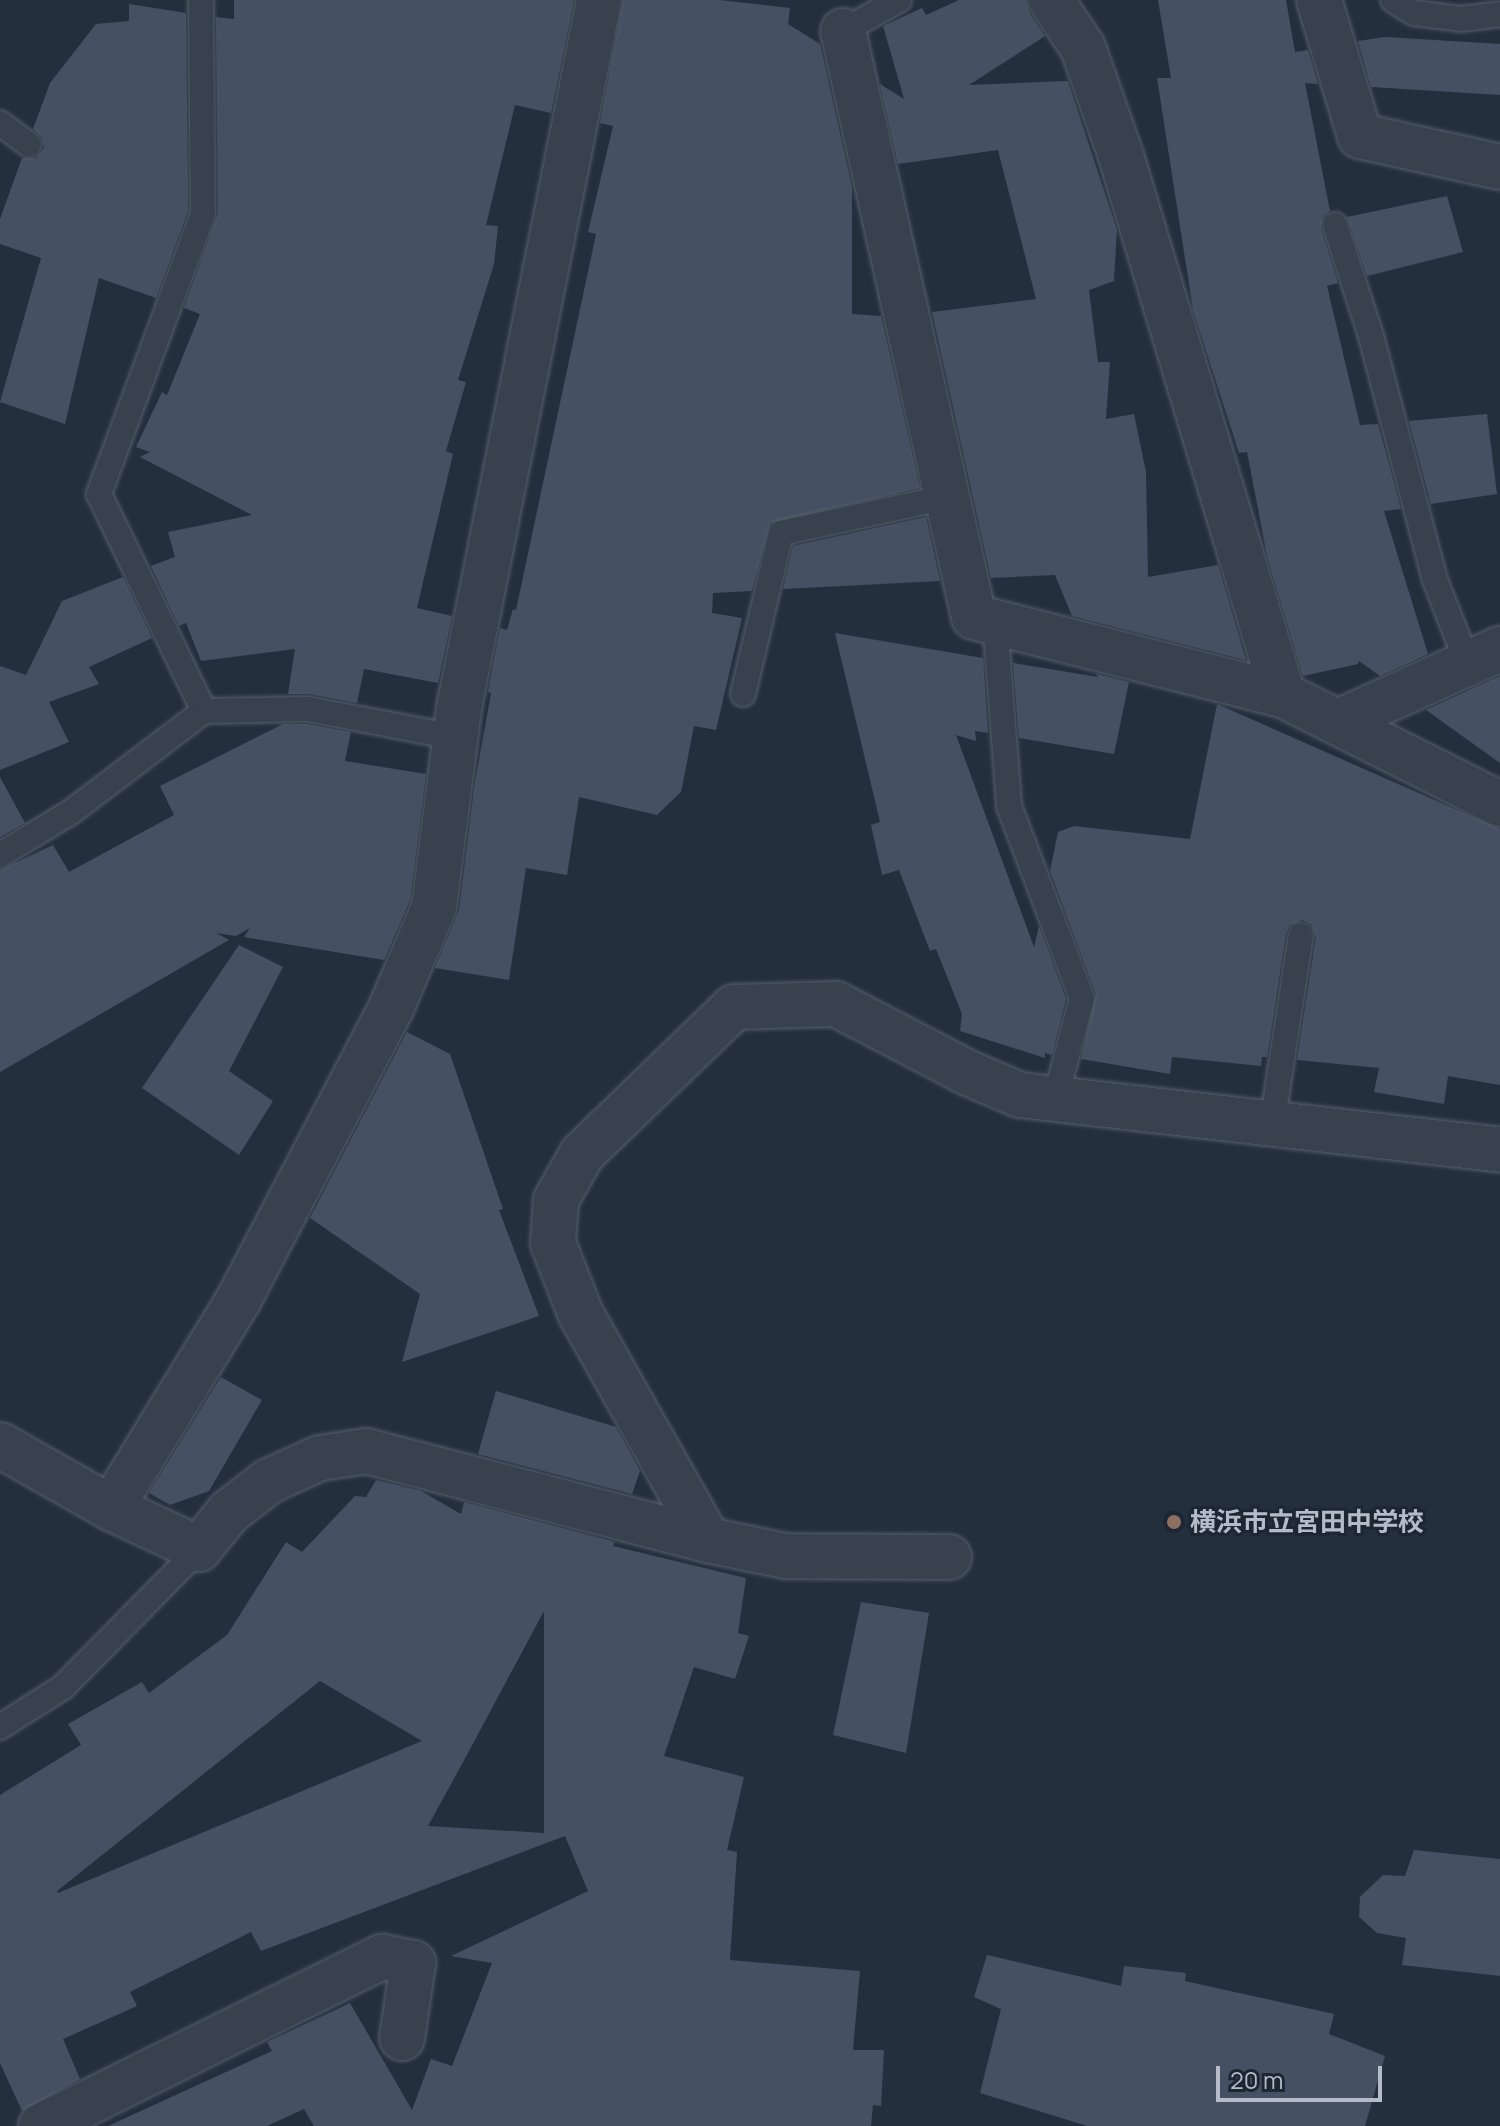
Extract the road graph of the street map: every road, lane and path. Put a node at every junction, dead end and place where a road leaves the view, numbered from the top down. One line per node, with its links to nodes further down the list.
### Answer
1 (201, 0): 18 (lane)
2 (599, 0): 20 (street)
3 (899, 0): 8 (lane)
4 (1051, 0): 17 (street)
5 (1319, 0): 11 (street)
6 (1393, 0): 7 (lane)
7 (1500, 14)
8 (843, 31): 13 (street)
9 (0, 123): 10 (lane)
10 (29, 145)
11 (1500, 167)
12 (1335, 225): 15 (lane)
13 (948, 497): 14 (street); 16 (lane)
14 (995, 622): 17 (street); 24 (lane)
15 (1484, 656): 19 (street)
16 (743, 694)
17 (1283, 695): 19 (street)
18 (204, 711): 20 (lane); 22 (lane)
19 (1338, 722): 21 (street)
20 (455, 737): 28 (street)
21 (1500, 804)
22 (0, 855)
23 (1301, 935): 25 (lane)
24 (1055, 1100): 25 (street); 29 (street)
25 (1272, 1124): 26 (street)
26 (1500, 1150)
27 (0, 1445): 28 (street)
28 (111, 1508): 30 (street)
29 (708, 1540): 30 (street); 31 (street)
30 (199, 1549): 32 (lane)
31 (949, 1557)
32 (0, 1727)
33 (402, 2038): 34 (street)
34 (41, 2126)

